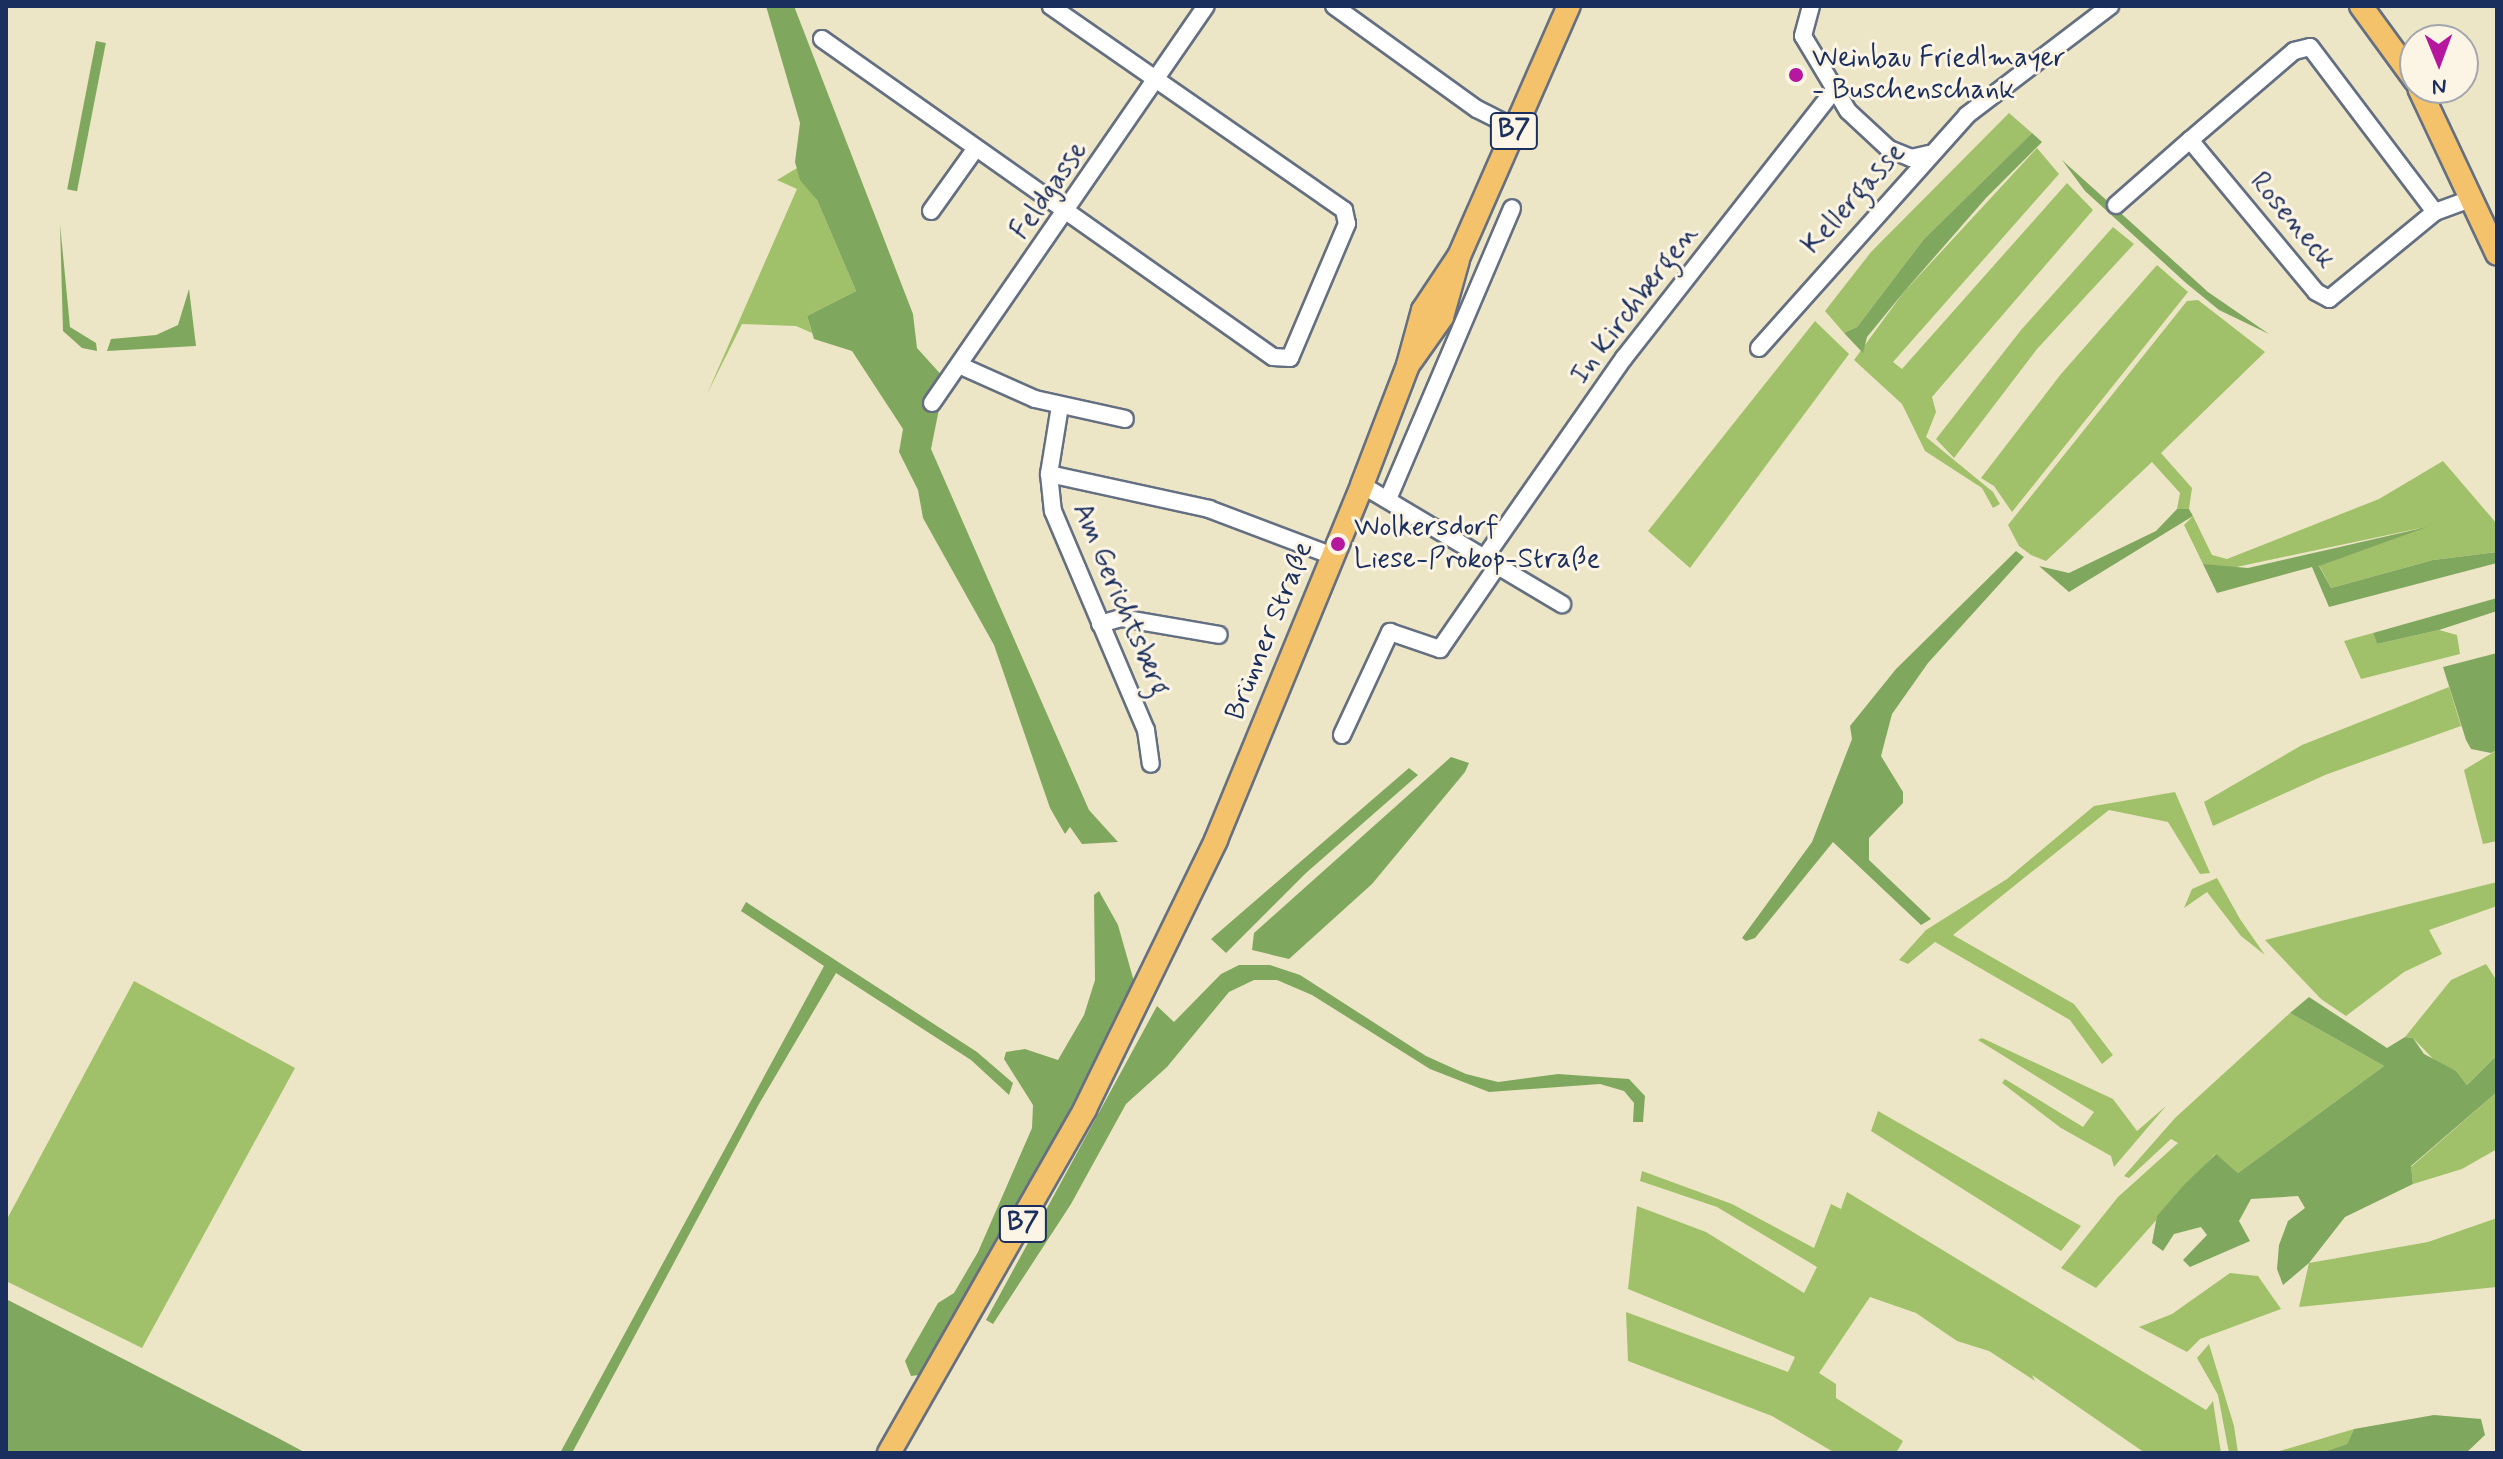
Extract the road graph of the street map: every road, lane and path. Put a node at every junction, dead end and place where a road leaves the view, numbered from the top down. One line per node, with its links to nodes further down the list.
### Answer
1 (1051, 6): 10 (street)
2 (1206, 6): 10 (street, Feldgasse)
3 (1334, 6): 13 (street)
4 (1569, 6): 13 (main road, Brünner Straße / B7)
5 (1811, 6): 11 (street)
6 (2110, 6): 16 (street, Kellergasse)
7 (2361, 6): 9 (main road)
8 (822, 39): 15 (street)
9 (2399, 58)
10 (1157, 82): 21 (street, Feldgasse); 21 (street)
11 (1834, 90): 16 (street); 33 (street, In Kirchbergen)
12 (2426, 104): 17 (main road)
13 (1515, 128): 30 (main road, Brünner Straße / B7)
14 (2190, 140): 18 (street); 22 (street, Roseneck); 22 (street)
15 (976, 148): 20 (street); 21 (street)
16 (1929, 154): 24 (street, Kellergasse)
17 (2470, 199): 22 (street, Roseneck); 23 (main road)
18 (2116, 205)
19 (1512, 208): 31 (street)
20 (931, 211)
21 (1067, 212): 25 (street, Feldgasse)
22 (2435, 212)
23 (2497, 254)
24 (1759, 348)
25 (961, 366): 26 (street, Feldgasse); 27 (street)
26 (932, 403)
27 (1060, 406): 28 (street); 29 (street, Am Gerichtsberg)
28 (1125, 419)
29 (1049, 474): 32 (street); 35 (street, Am Gerichtsberg)
30 (1362, 485): 31 (street); 32 (main road, Brünner Straße / B7)
31 (1388, 499): 33 (street)
32 (1333, 556): 39 (main road, Brünner Straße / B7)
33 (1492, 561): 34 (street); 37 (street, In Kirchbergen)
34 (1562, 604)
35 (1100, 624): 36 (street); 38 (street, Am Gerichtsberg)
36 (1219, 635)
37 (1342, 735)
38 (1151, 764)
39 (889, 1453)

